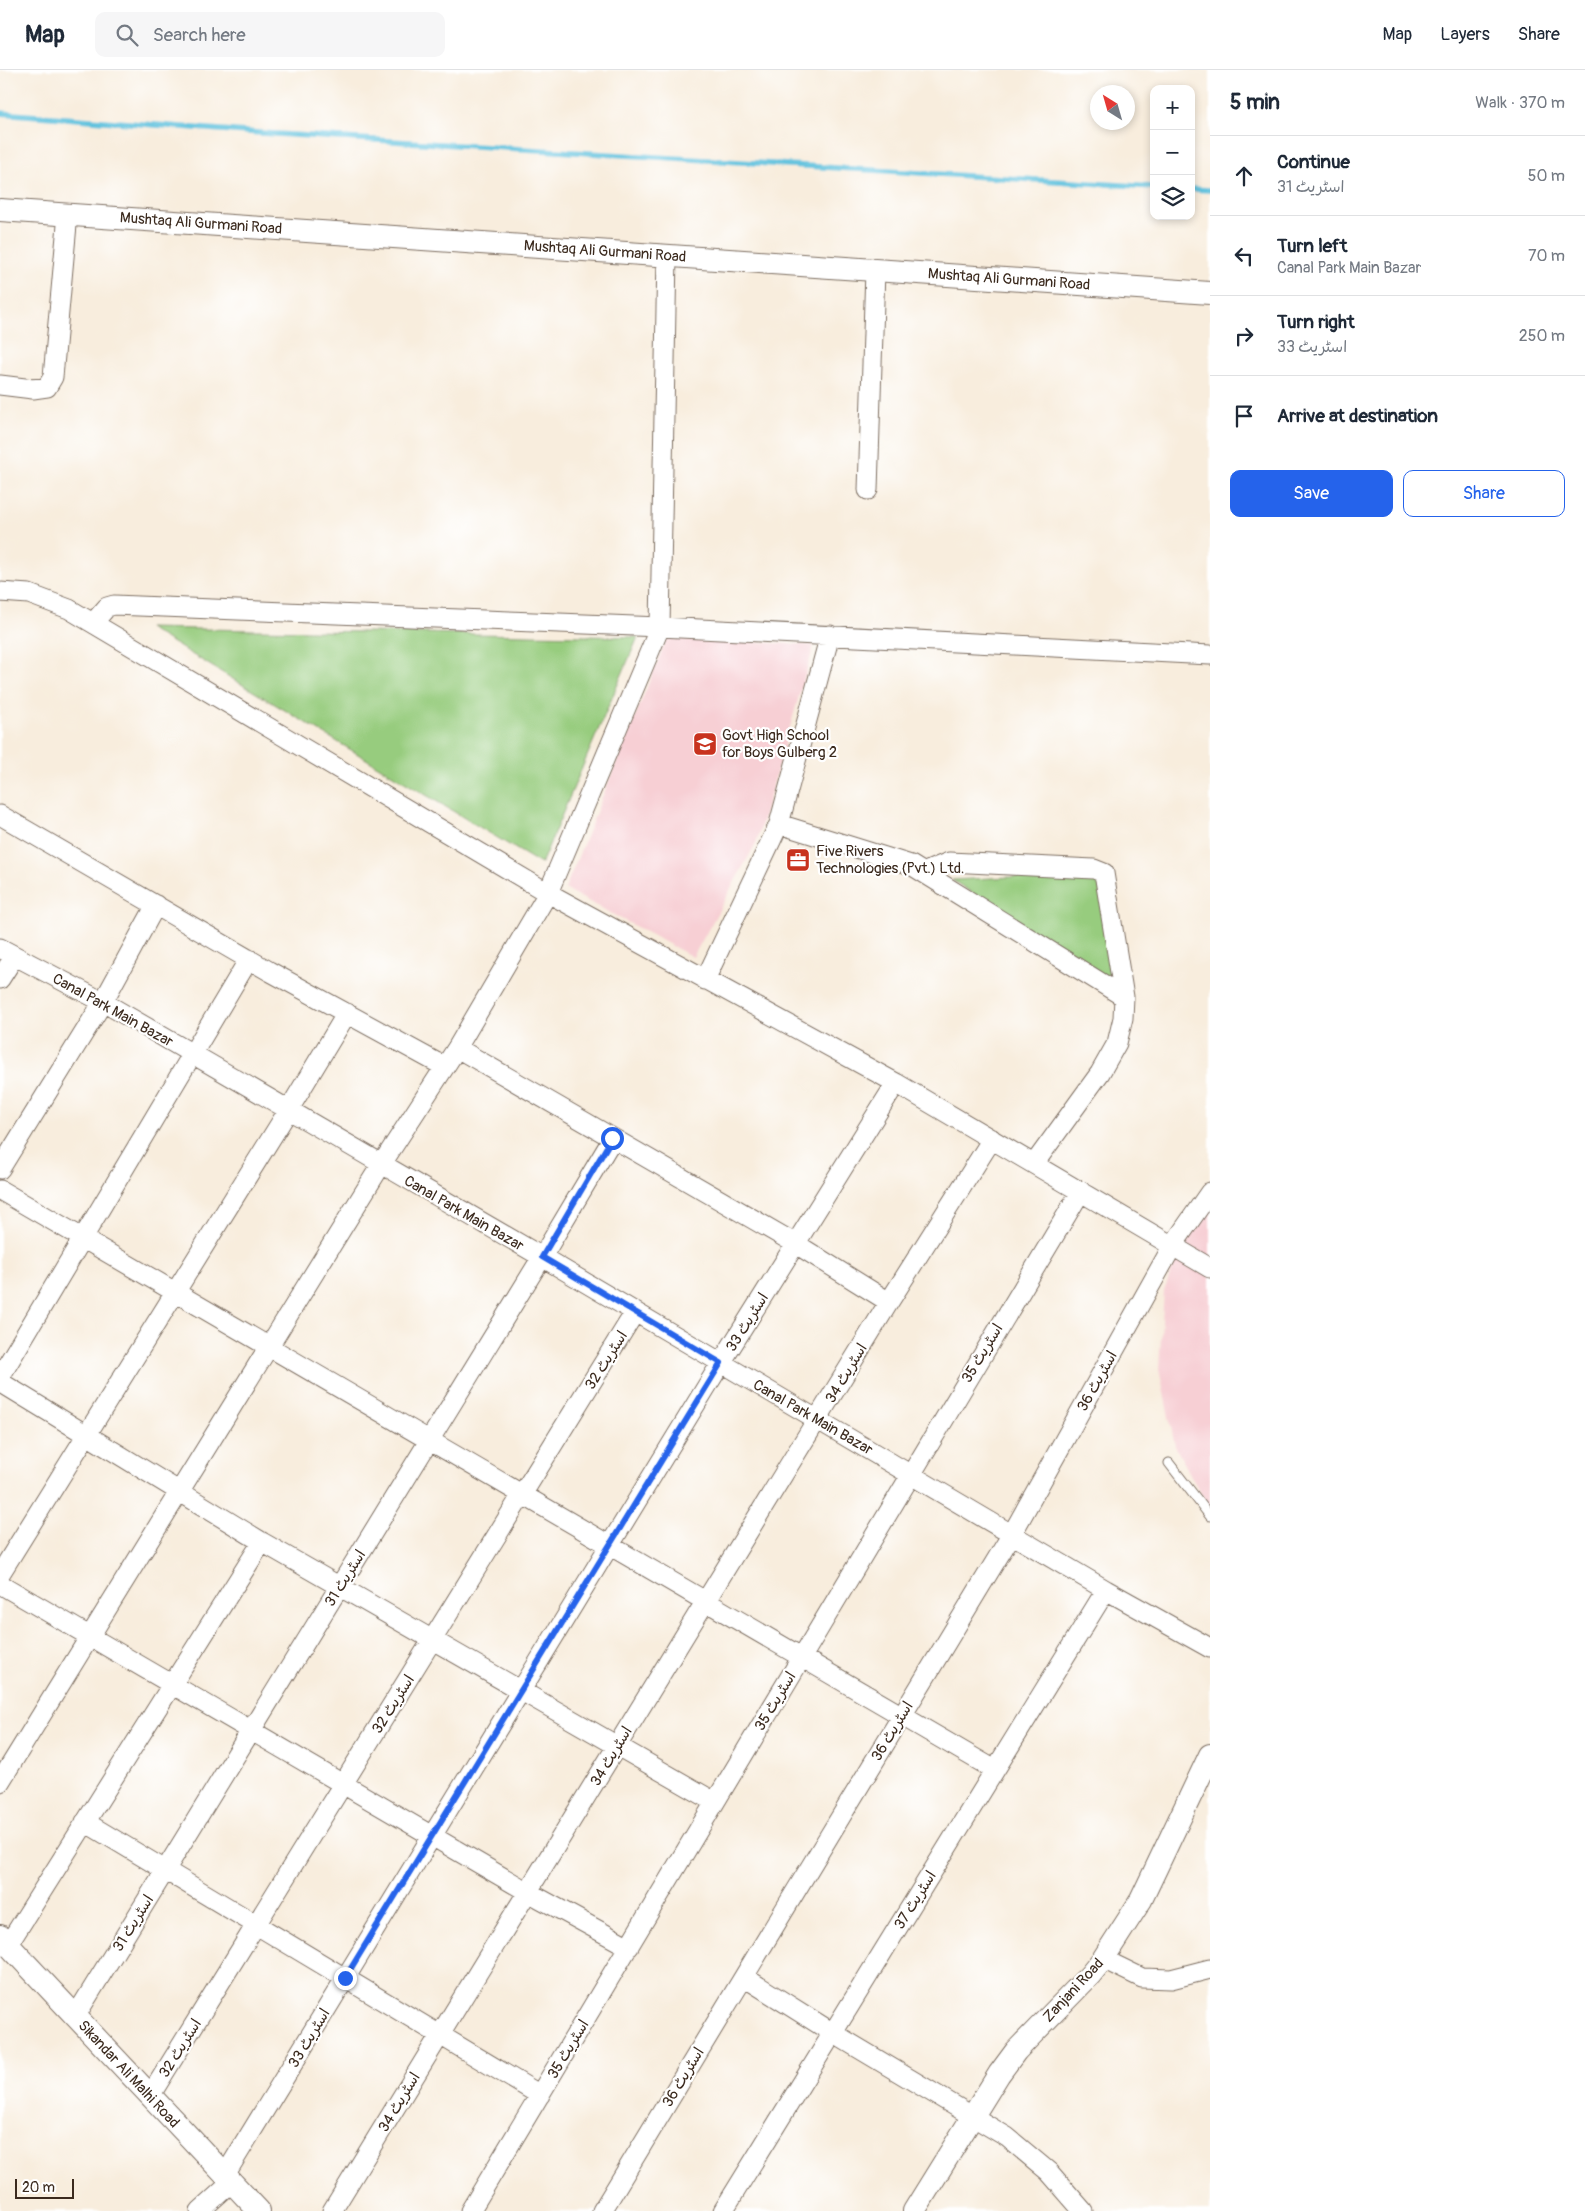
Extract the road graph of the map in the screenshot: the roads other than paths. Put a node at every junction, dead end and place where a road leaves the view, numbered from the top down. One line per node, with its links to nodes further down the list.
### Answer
1 (0, 210): 2 (street, Mushtaq Ali Gurmani Road)
2 (68, 214): 3 (street, Mushtaq Ali Gurmani Road); 6 (street)
3 (667, 255): 4 (street, Mushtaq Ali Gurmani Road); 10 (street)
4 (875, 270): 5 (street, Mushtaq Ali Gurmani Road); 7 (street)
5 (1210, 293)
6 (0, 385)
7 (868, 490)
8 (0, 592): 9 (street)
9 (93, 624): 10 (street); 16 (street)
10 (660, 627): 11 (street); 16 (street)
11 (830, 636): 12 (street); 14 (street)
12 (1210, 655)
13 (0, 815): 17 (street)
14 (779, 824): 15 (street); 21 (street)
15 (926, 874): 22 (street); 22 (street)
16 (548, 893): 21 (street); 25 (street)
17 (156, 905): 19 (street); 23 (street)
18 (7, 952): 20 (street); 23 (street, Canal Park Main Bazar)
19 (249, 959): 24 (street); 26 (street)
20 (0, 979)
21 (705, 980): 28 (street)
22 (1124, 997): 32 (street)
23 (103, 1002): 26 (street, Canal Park Main Bazar); 34 (street)
24 (346, 1013): 27 (street); 29 (street)
25 (457, 1048): 27 (street); 30 (street)
26 (193, 1055): 29 (street, Canal Park Main Bazar); 38 (street)
27 (445, 1067): 33 (street)
28 (896, 1084): 31 (street); 39 (street, اسٹریٹ 33)
29 (288, 1111): 33 (street, Canal Park Main Bazar); 43 (street)
30 (612, 1138): 39 (street); 41 (street, اسٹریٹ 31)
31 (992, 1139): 32 (street); 44 (street, اسٹریٹ 34)
32 (1034, 1164): 36 (street)
33 (381, 1166): 41 (street, Canal Park Main Bazar); 46 (street)
34 (0, 1169)
35 (0, 1190): 38 (street)
36 (1081, 1191): 40 (street); 53 (street, اسٹریٹ 35)
37 (1210, 1192): 40 (street, اسٹریٹ 36)
38 (83, 1238): 43 (street); 48 (street)
39 (796, 1244): 44 (street); 47 (street, اسٹریٹ 33)
40 (1173, 1245): 42 (street); 57 (street, اسٹریٹ 36)
41 (542, 1257): 45 (street, Canal Park Main Bazar); 51 (street, اسٹریٹ 31)
42 (1210, 1268)
43 (175, 1292): 46 (street); 50 (street)
44 (889, 1302): 49 (street, اسٹریٹ 34)
45 (635, 1312): 47 (street, Canal Park Main Bazar); 55 (street, اسٹریٹ 32)
46 (269, 1347): 51 (street); 54 (street)
47 (721, 1363): 49 (street, Canal Park Main Bazar); 59 (street, اسٹریٹ 33)
48 (1, 1375): 50 (street)
49 (817, 1419): 53 (street, Canal Park Main Bazar); 64 (street, اسٹریٹ 34)
50 (86, 1434): 54 (street); 60 (street)
51 (429, 1440): 55 (street); 62 (street, اسٹریٹ 31)
52 (1169, 1463): 56 (lane)
53 (909, 1473): 57 (street, Canal Park Main Bazar); 68 (street, اسٹریٹ 35)
54 (180, 1492): 58 (street); 65 (street)
55 (522, 1494): 59 (street); 66 (street, اسٹریٹ 32)
56 (1210, 1516)
57 (1012, 1534): 63 (street, Canal Park Main Bazar); 71 (street, اسٹریٹ 36)
58 (262, 1542): 62 (street); 69 (street)
59 (609, 1545): 64 (street); 70 (street, اسٹریٹ 33)
60 (0, 1574)
61 (0, 1584): 65 (street)
62 (340, 1586): 66 (street); 72 (street, اسٹریٹ 31)
63 (1106, 1590): 67 (street, Canal Park Main Bazar); 75 (street, اسٹریٹ 37)
64 (706, 1601): 68 (street); 73 (street, اسٹریٹ 34)
65 (90, 1637): 69 (street); 76 (street)
66 (432, 1640): 70 (street); 77 (street, اسٹریٹ 32)
67 (1210, 1648)
68 (801, 1657): 71 (street); 78 (street, اسٹریٹ 35)
69 (172, 1685): 72 (street); 79 (street)
70 (521, 1691): 73 (street); 80 (street, اسٹریٹ 33)
71 (902, 1716): 75 (street); 88 (street, اسٹریٹ 36)
72 (251, 1731): 77 (street); 81 (street, اسٹریٹ 31)
73 (617, 1746): 78 (street); 82 (street, اسٹریٹ 34)
74 (1210, 1755): 86 (street, Zanjani Road)
75 (995, 1770): 91 (street, اسٹریٹ 37)
76 (0, 1782)
77 (343, 1784): 80 (street); 83 (street, اسٹریٹ 32)
78 (715, 1802): 85 (street, اسٹریٹ 35)
79 (85, 1822): 81 (street); 84 (street)
80 (432, 1836): 82 (street); 89 (street, اسٹریٹ 33)
81 (165, 1870): 83 (street); 90 (street, اسٹریٹ 31)
82 (528, 1892): 85 (street); 92 (street, اسٹریٹ 34)
83 (256, 1924): 89 (street); 94 (street, اسٹریٹ 32)
84 (4, 1940): 90 (street, Sikandar Ali Malhi Road)
85 (628, 1947): 93 (street, اسٹریٹ 35)
86 (1103, 1959): 87 (street); 95 (street, Zanjani Road)
87 (1210, 1969)
88 (744, 1977): 91 (street); 101 (street, اسٹریٹ 36)
89 (345, 1978): 92 (street); 96 (street, اسٹریٹ 33)
90 (75, 2017): 94 (street, Sikandar Ali Malhi Road)
91 (833, 2033): 95 (street); 102 (street, اسٹریٹ 37)
92 (440, 2035): 93 (street); 99 (street, اسٹریٹ 34)
93 (540, 2095): 100 (street, اسٹریٹ 35)
94 (150, 2096): 96 (street, Sikandar Ali Malhi Road)
95 (972, 2117): 103 (street, Zanjani Road); 104 (street)
96 (229, 2179): 97 (street, اسٹریٹ 33); 98 (street, Sikandar Ali Malhi Road)
97 (200, 2211)
98 (259, 2211)
99 (332, 2211)
100 (470, 2211)
101 (602, 2211)
102 (723, 2211)
103 (914, 2211)
104 (1083, 2211)

